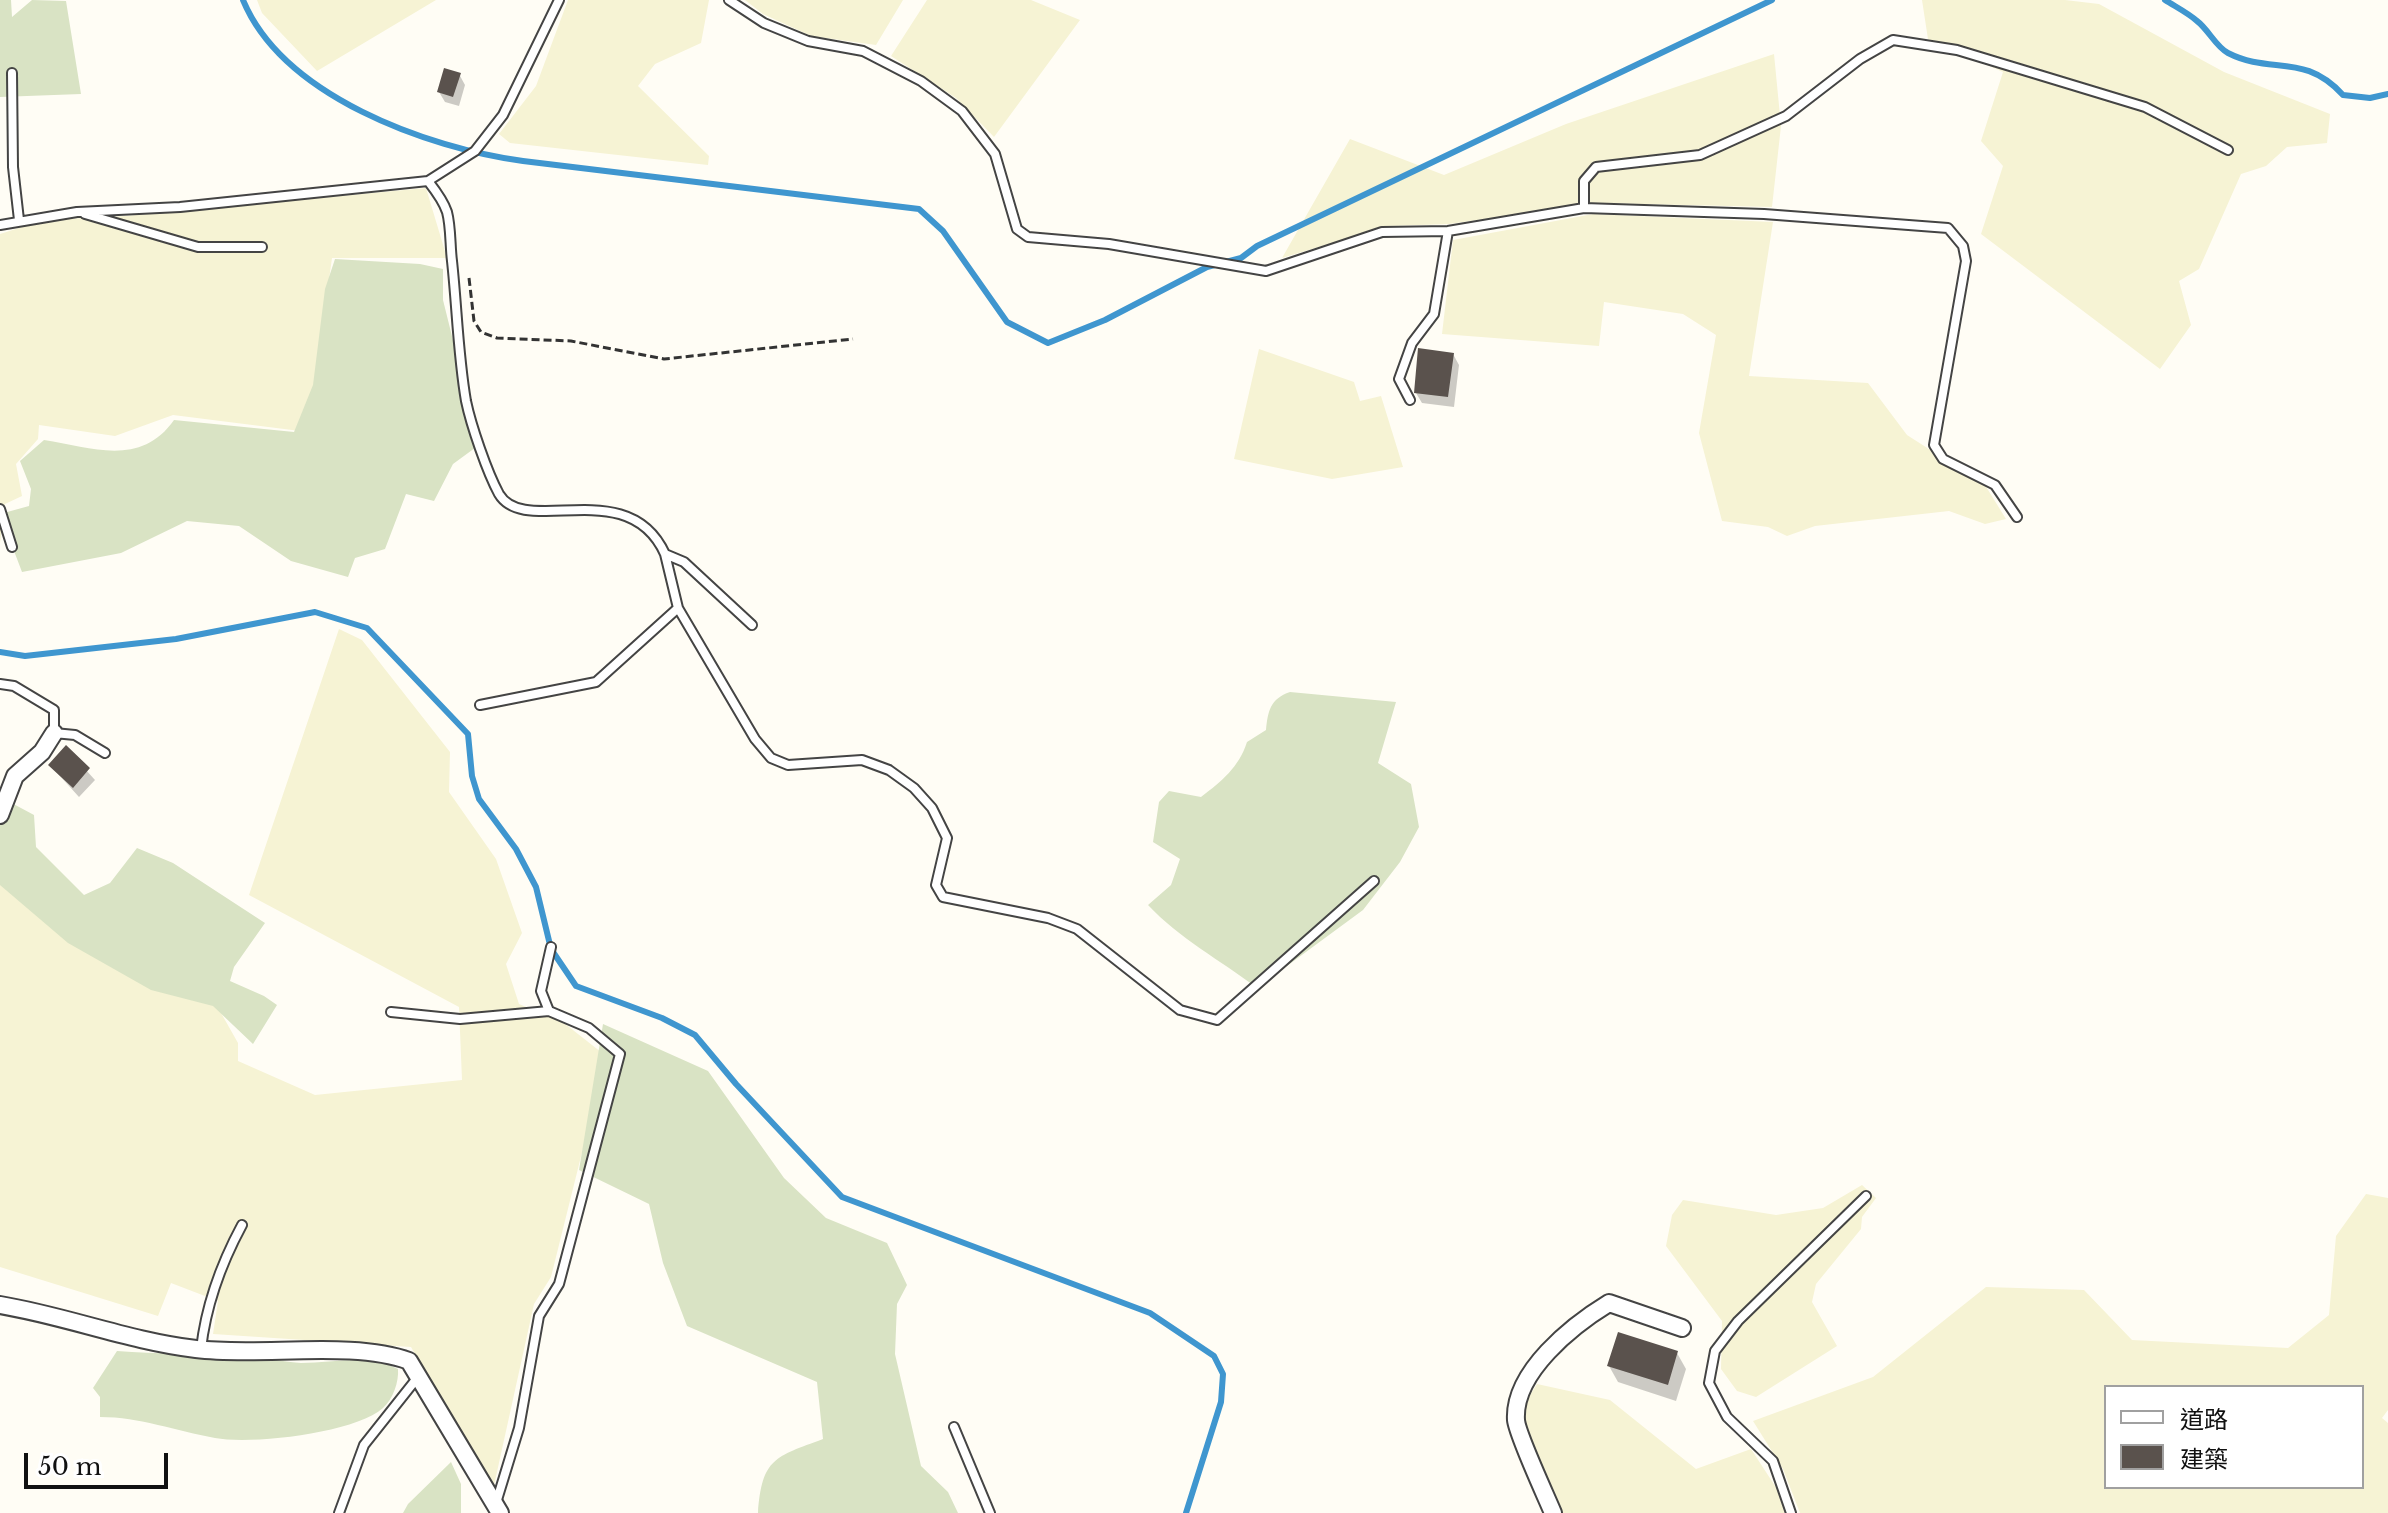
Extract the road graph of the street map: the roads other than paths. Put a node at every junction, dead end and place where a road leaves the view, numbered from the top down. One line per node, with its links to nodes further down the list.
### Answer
1 (559, 0): 5 (lane)
2 (729, 0): 10 (lane)
3 (12, 73): 8 (lane)
4 (2228, 150): 6 (lane)
5 (428, 181): 7 (lane); 16 (lane)
6 (1584, 208): 10 (lane); 14 (lane)
7 (77, 212): 8 (lane); 11 (lane)
8 (19, 220): 9 (lane)
9 (0, 225)
10 (1448, 231): 12 (lane)
11 (262, 247)
12 (1410, 400)
13 (0, 509): 15 (lane)
14 (2017, 517)
15 (12, 547)
16 (665, 554): 17 (lane); 18 (lane)
17 (678, 608): 20 (lane); 24 (lane)
18 (752, 625)
19 (0, 684): 21 (lane)
20 (480, 705)
21 (54, 733): 22 (lane); 23 (street)
22 (105, 753)
23 (0, 815)
24 (1374, 881)
25 (551, 947): 26 (lane)
26 (549, 1011): 27 (lane); 35 (lane)
27 (391, 1012)
28 (1866, 1196): 39 (lane)
29 (242, 1225): 32 (lane)
30 (0, 1305): 32 (street)
31 (1682, 1328): 38 (street)
32 (200, 1350): 33 (street)
33 (418, 1376): 35 (street); 36 (lane)
34 (954, 1427): 37 (lane)
35 (497, 1510)
36 (339, 1513)
37 (990, 1513)
38 (1553, 1513)
39 (1791, 1513)

